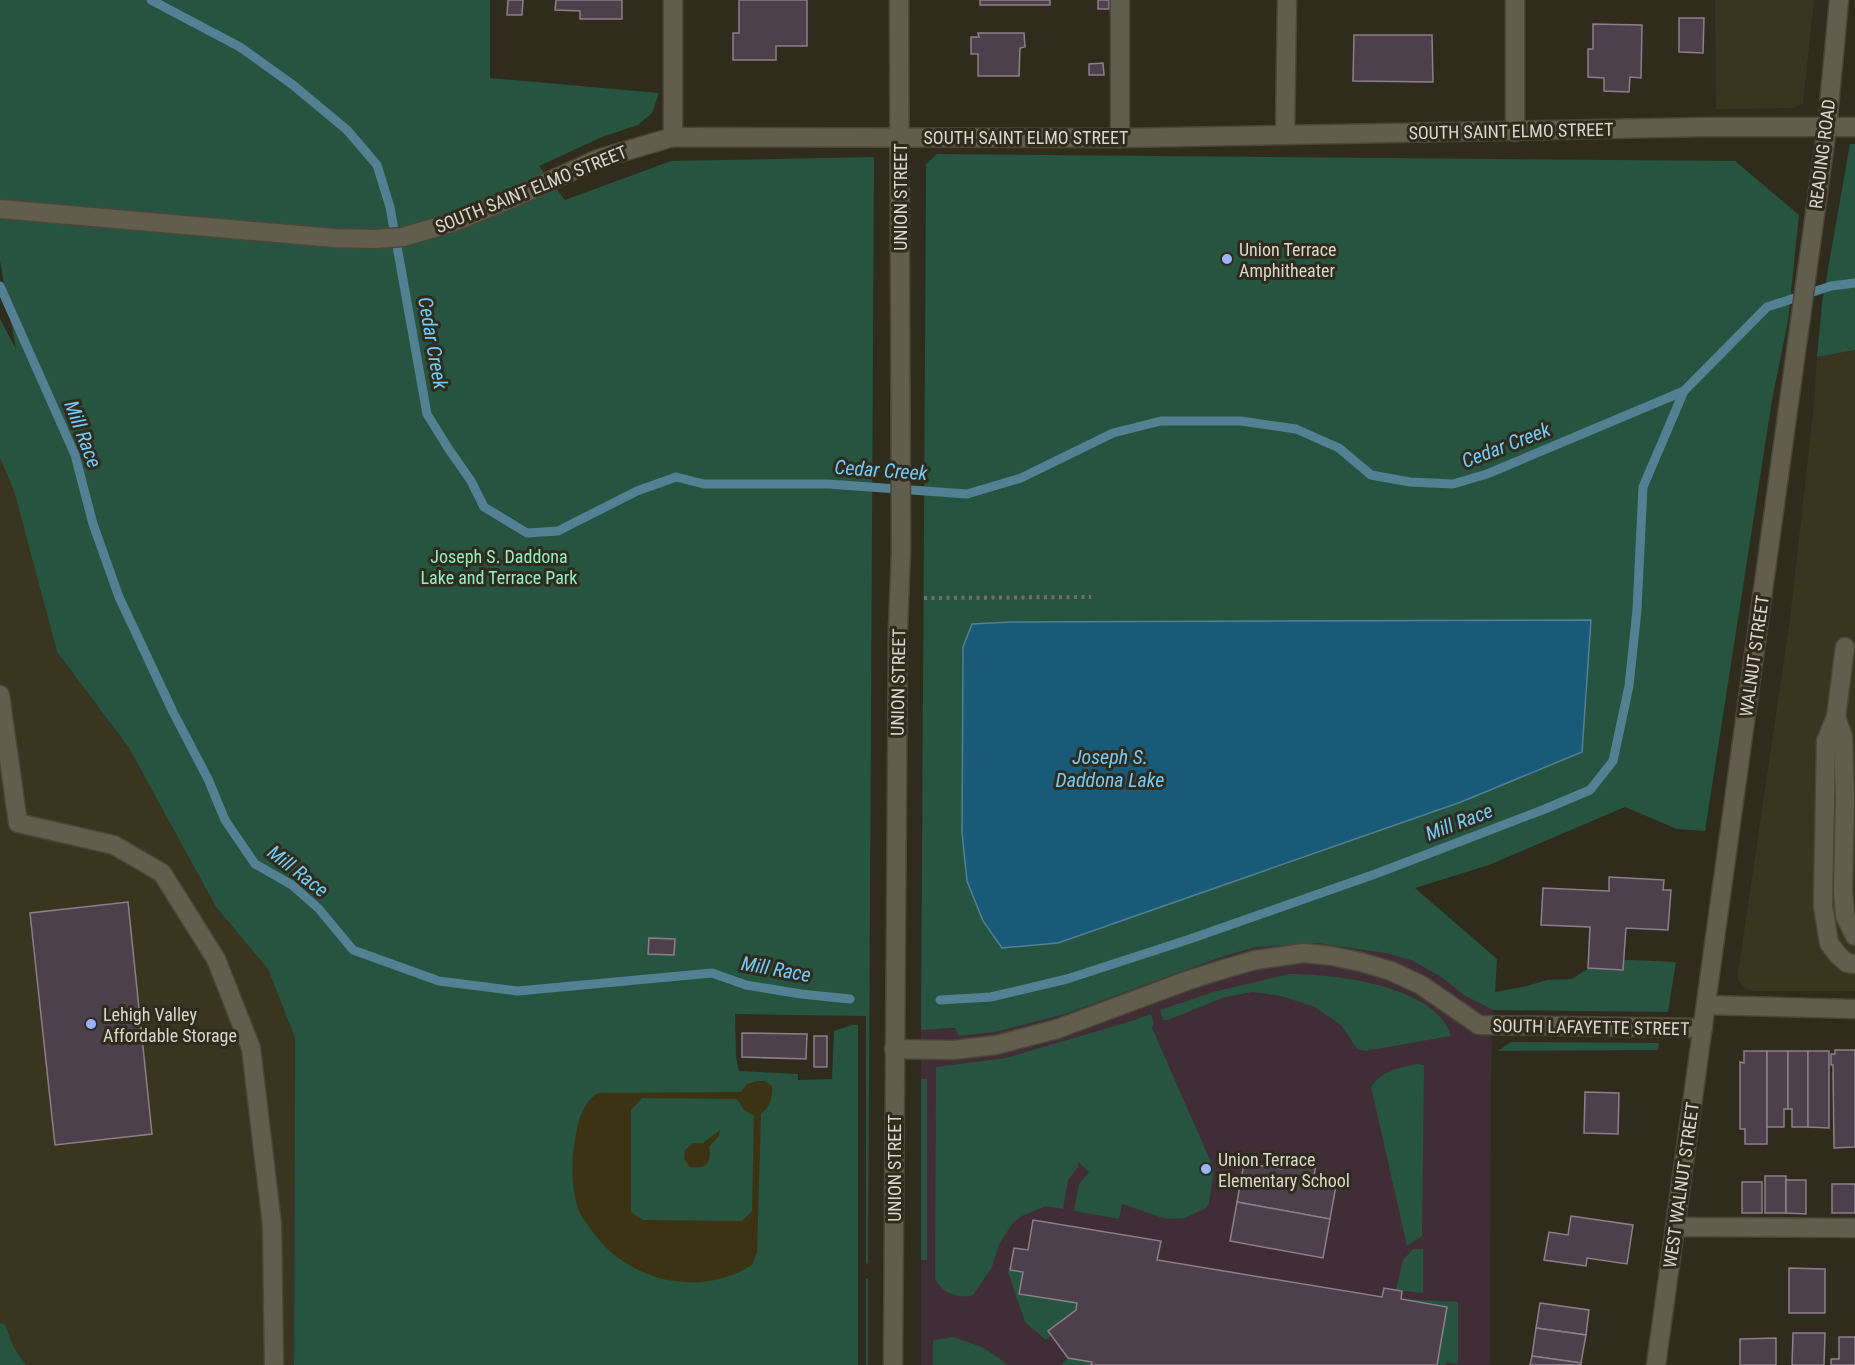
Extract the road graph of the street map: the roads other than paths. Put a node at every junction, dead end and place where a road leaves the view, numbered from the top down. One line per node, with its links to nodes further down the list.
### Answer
1 (673, 0): 11 (street)
2 (899, 0): 12 (street, UNION STREET)
3 (1120, 0): 13 (street)
4 (1287, 0): 10 (street)
5 (1515, 0): 9 (street)
6 (1839, 0): 7 (street, READING ROAD)
7 (1827, 127): 8 (street, SOUTH SAINT ELMO STREET); 9 (street, SOUTH SAINT ELMO STREET); 15 (street, READING ROAD)
8 (1855, 127)
9 (1515, 132): 10 (street, SOUTH SAINT ELMO STREET)
10 (1285, 135): 13 (street, SOUTH SAINT ELMO STREET)
11 (673, 137): 12 (street, SOUTH SAINT ELMO STREET); 14 (street, SOUTH SAINT ELMO STREET)
12 (899, 138): 13 (street, SOUTH SAINT ELMO STREET); 24 (street, UNION STREET)
13 (1119, 138)
14 (0, 209)
15 (1802, 308): 21 (street, WALNUT STREET)
16 (1845, 647): 18 (street)
17 (0, 695): 27 (street)
18 (1836, 717): 19 (street); 20 (street)
19 (1855, 936)
20 (1855, 964)
21 (1706, 1005): 22 (street, SOUTH LAFAYETTE STREET); 23 (street, WEST WALNUT STREET)
22 (1855, 1009)
23 (1703, 1028): 24 (street, SOUTH LAFAYETTE STREET); 25 (street, WEST WALNUT STREET)
24 (894, 1049): 28 (street, UNION STREET)
25 (1675, 1227): 26 (street); 29 (street, WEST WALNUT STREET)
26 (1855, 1228)
27 (274, 1365)
28 (893, 1365)
29 (1656, 1365)

